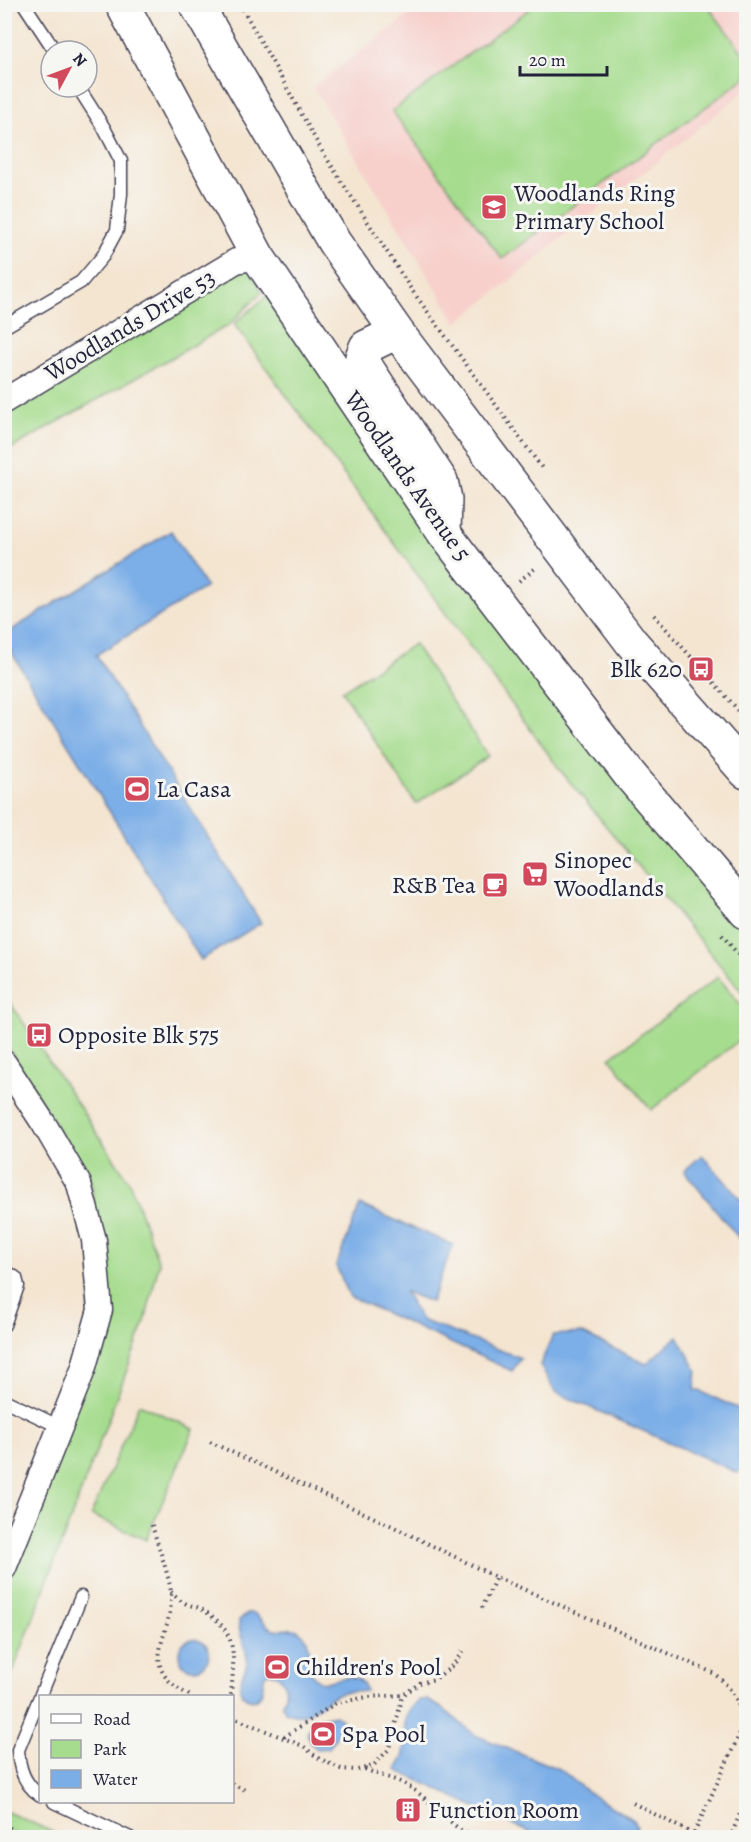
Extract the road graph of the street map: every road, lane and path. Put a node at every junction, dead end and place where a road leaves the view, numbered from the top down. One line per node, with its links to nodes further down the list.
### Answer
1 (24, 4): 5 (lane)
2 (122, 4): 7 (main road, Woodlands Avenue 5)
3 (196, 4): 9 (main road)
4 (240, 4): 11 (path)
5 (47, 39)
6 (86, 99): 8 (lane)
7 (258, 257): 10 (street, Woodlands Drive 53); 12 (main road, Woodlands Avenue 5)
8 (4, 327)
9 (397, 332): 12 (main road); 13 (main road)
10 (4, 401)
11 (543, 469)
12 (444, 533): 14 (main road, Woodlands Avenue 5)
13 (561, 549): 14 (path); 17 (main road)
14 (495, 598): 18 (main road, Woodlands Avenue 5)
15 (652, 614): 16 (path)
16 (747, 719)
17 (747, 772)
18 (747, 912)
19 (4, 1063): 23 (street)
20 (4, 1270): 21 (lane)
21 (4, 1325)
22 (4, 1400): 23 (lane)
23 (60, 1427): 26 (street)
24 (210, 1442): 27 (path)
25 (152, 1526): 28 (path)
26 (4, 1568)
27 (496, 1577): 30 (path); 47 (path)
28 (171, 1592): 33 (path); 34 (path)
29 (81, 1598): 32 (lane)
30 (482, 1608)
31 (464, 1649): 35 (path)
32 (41, 1695)
33 (189, 1695)
34 (231, 1695)
35 (403, 1695): 38 (path); 39 (path)
36 (39, 1699): 42 (lane)
37 (234, 1718): 38 (path)
38 (284, 1737): 39 (path)
39 (364, 1768): 50 (path)
40 (234, 1785): 41 (path)
41 (245, 1790)
42 (39, 1794)
43 (747, 1799): 51 (path)
44 (56, 1803): 49 (lane)
45 (633, 1803): 47 (path)
46 (4, 1825): 48 (path)
47 (693, 1836)
48 (28, 1838)
49 (130, 1838)
50 (474, 1838)
51 (730, 1838)

